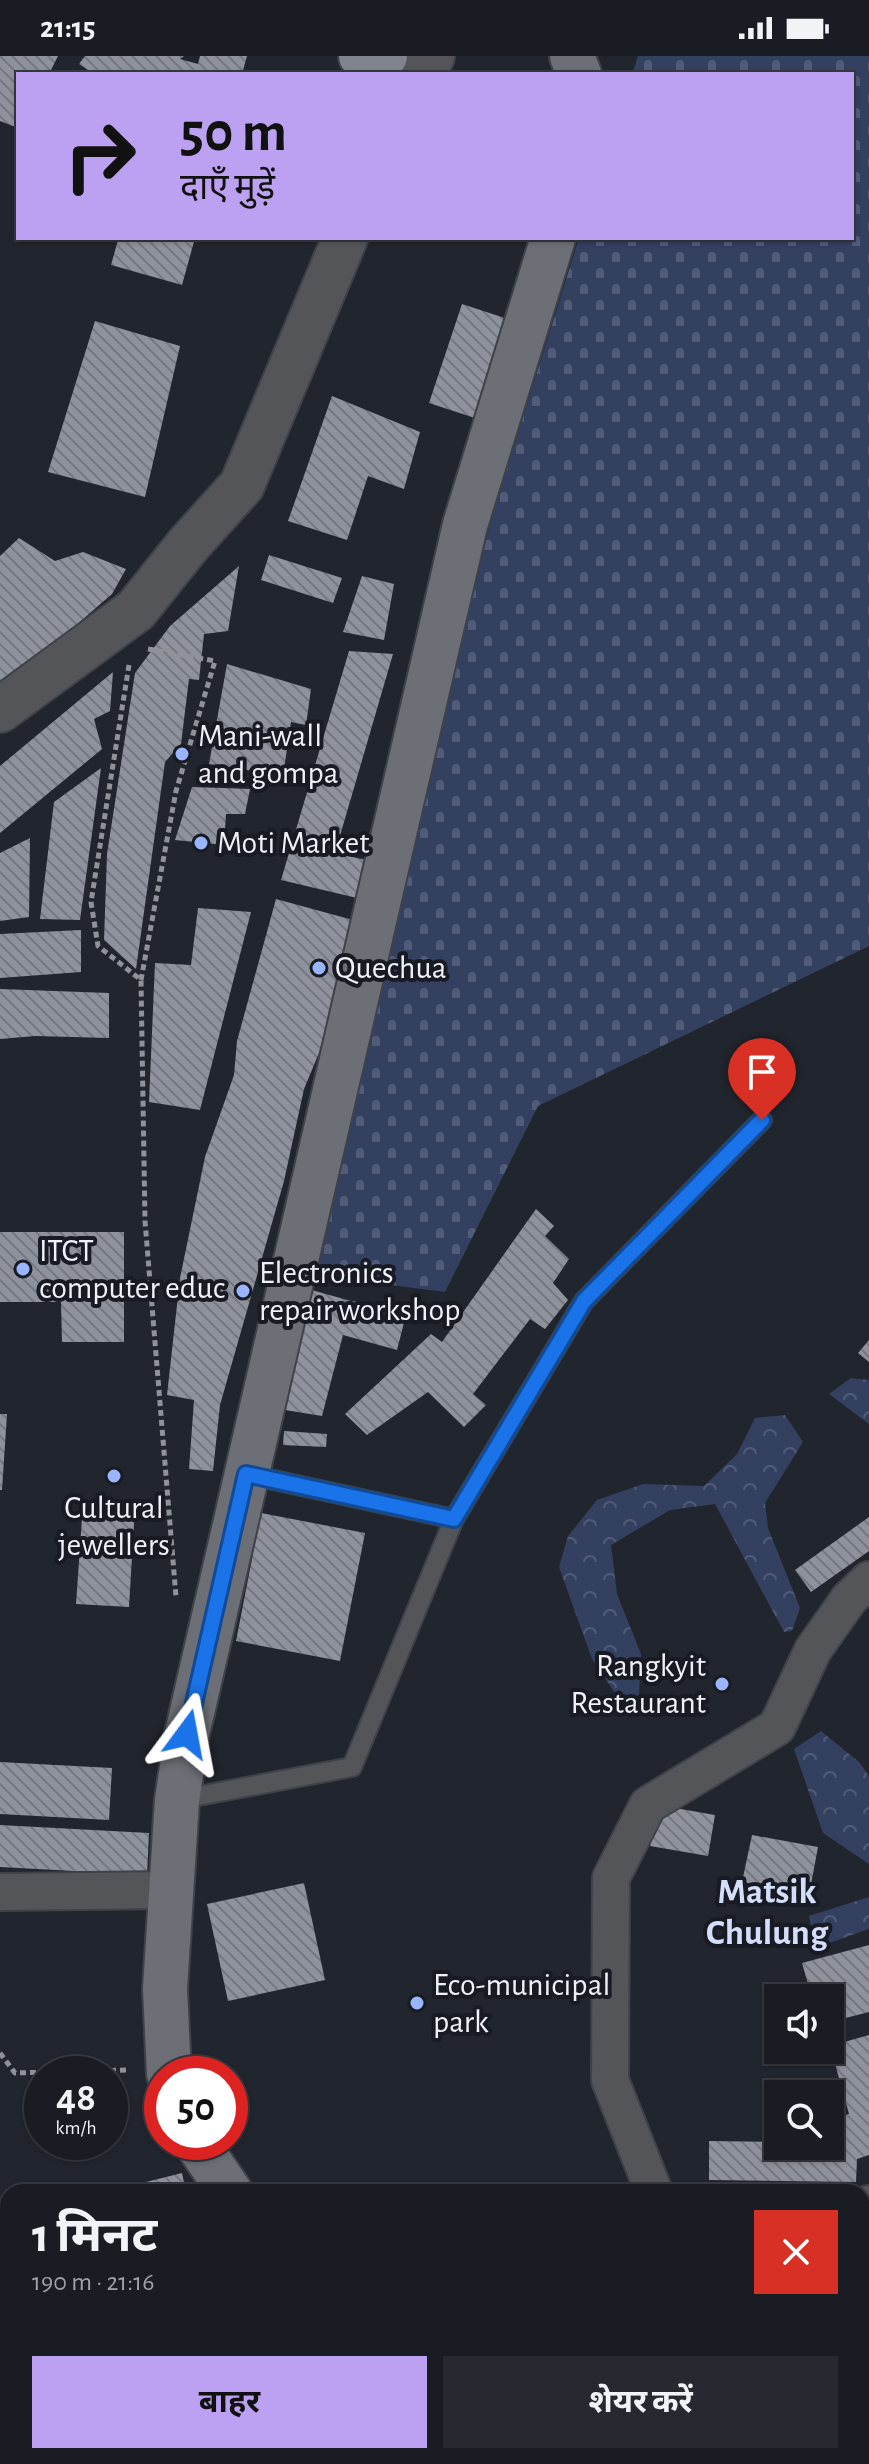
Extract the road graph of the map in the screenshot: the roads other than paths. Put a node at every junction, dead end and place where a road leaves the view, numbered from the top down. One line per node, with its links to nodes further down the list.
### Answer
1 (361, 56): 2 (main road)
2 (385, 56)
3 (344, 240): 5 (street)
4 (552, 240): 7 (main road)
5 (0, 710)
6 (762, 1120): 8 (lane)
7 (246, 1474): 8 (lane); 10 (main road)
8 (454, 1519): 10 (lane)
9 (869, 1580): 16 (street)
10 (177, 1800): 11 (main road)
11 (171, 1890): 12 (street); 13 (main road)
12 (0, 1892)
13 (167, 2056)
14 (207, 2160): 15 (main road)
15 (224, 2184)
16 (651, 2184)

